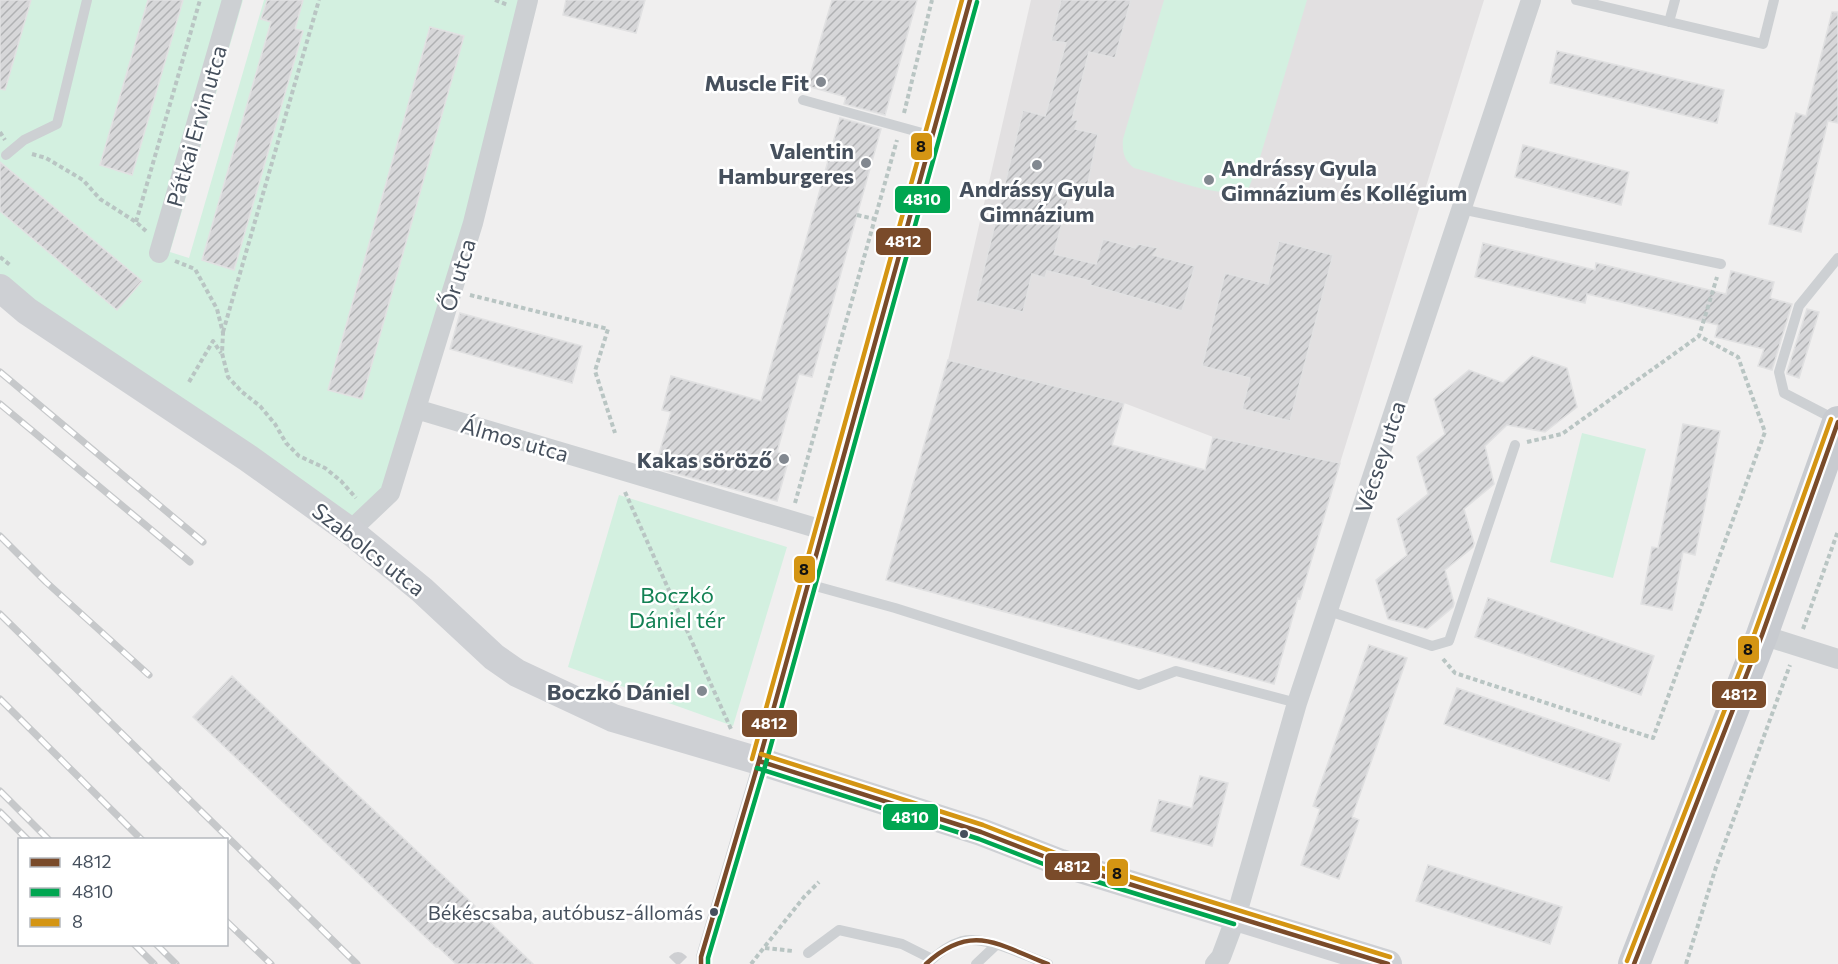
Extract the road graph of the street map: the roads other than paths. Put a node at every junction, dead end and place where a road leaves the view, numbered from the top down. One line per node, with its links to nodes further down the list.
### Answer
1 (87, 0): 12 (lane)
2 (232, 0): 14 (street, Pátkai Ervin utca)
3 (528, 0): 18 (street, Őr utca)
4 (970, 0): 11 (street)
5 (1531, 0): 13 (street, Vécsey utca)
6 (1576, 0): 9 (lane)
7 (1675, 0): 9 (lane)
8 (1774, 0): 9 (lane)
9 (1669, 22)
10 (804, 100): 11 (lane)
11 (933, 136): 22 (street)
12 (10, 151)
13 (1461, 209): 16 (lane); 24 (street, Vécsey utca)
14 (159, 253)
15 (1838, 258): 19 (lane)
16 (1721, 264)
17 (0, 288): 21 (street, Szabolcs utca)
18 (416, 409): 21 (street, Őr utca); 22 (street, Álmos utca)
19 (1838, 422): 25 (main road)
20 (1515, 445): 24 (lane)
21 (359, 521): 28 (street, Szabolcs utca)
22 (823, 530): 23 (street)
23 (808, 584): 27 (lane); 28 (street)
24 (1329, 611): 27 (street, Vécsey utca)
25 (1762, 635): 26 (street); 32 (main road)
26 (1838, 659)
27 (1297, 704): 29 (street, Vécsey utca)
28 (759, 762): 29 (street, Szabolcs utca); 35 (lane)
29 (1236, 917): 38 (street, Vécsey utca); 39 (street, Szabolcs utca)
30 (996, 945): 33 (lane); 34 (lane); 36 (lane)
31 (808, 953): 33 (lane)
32 (1635, 960)
33 (929, 962)
34 (1034, 962): 37 (lane)
35 (701, 964)
36 (976, 964)
37 (1048, 964)
38 (1215, 964)
39 (1388, 964)

